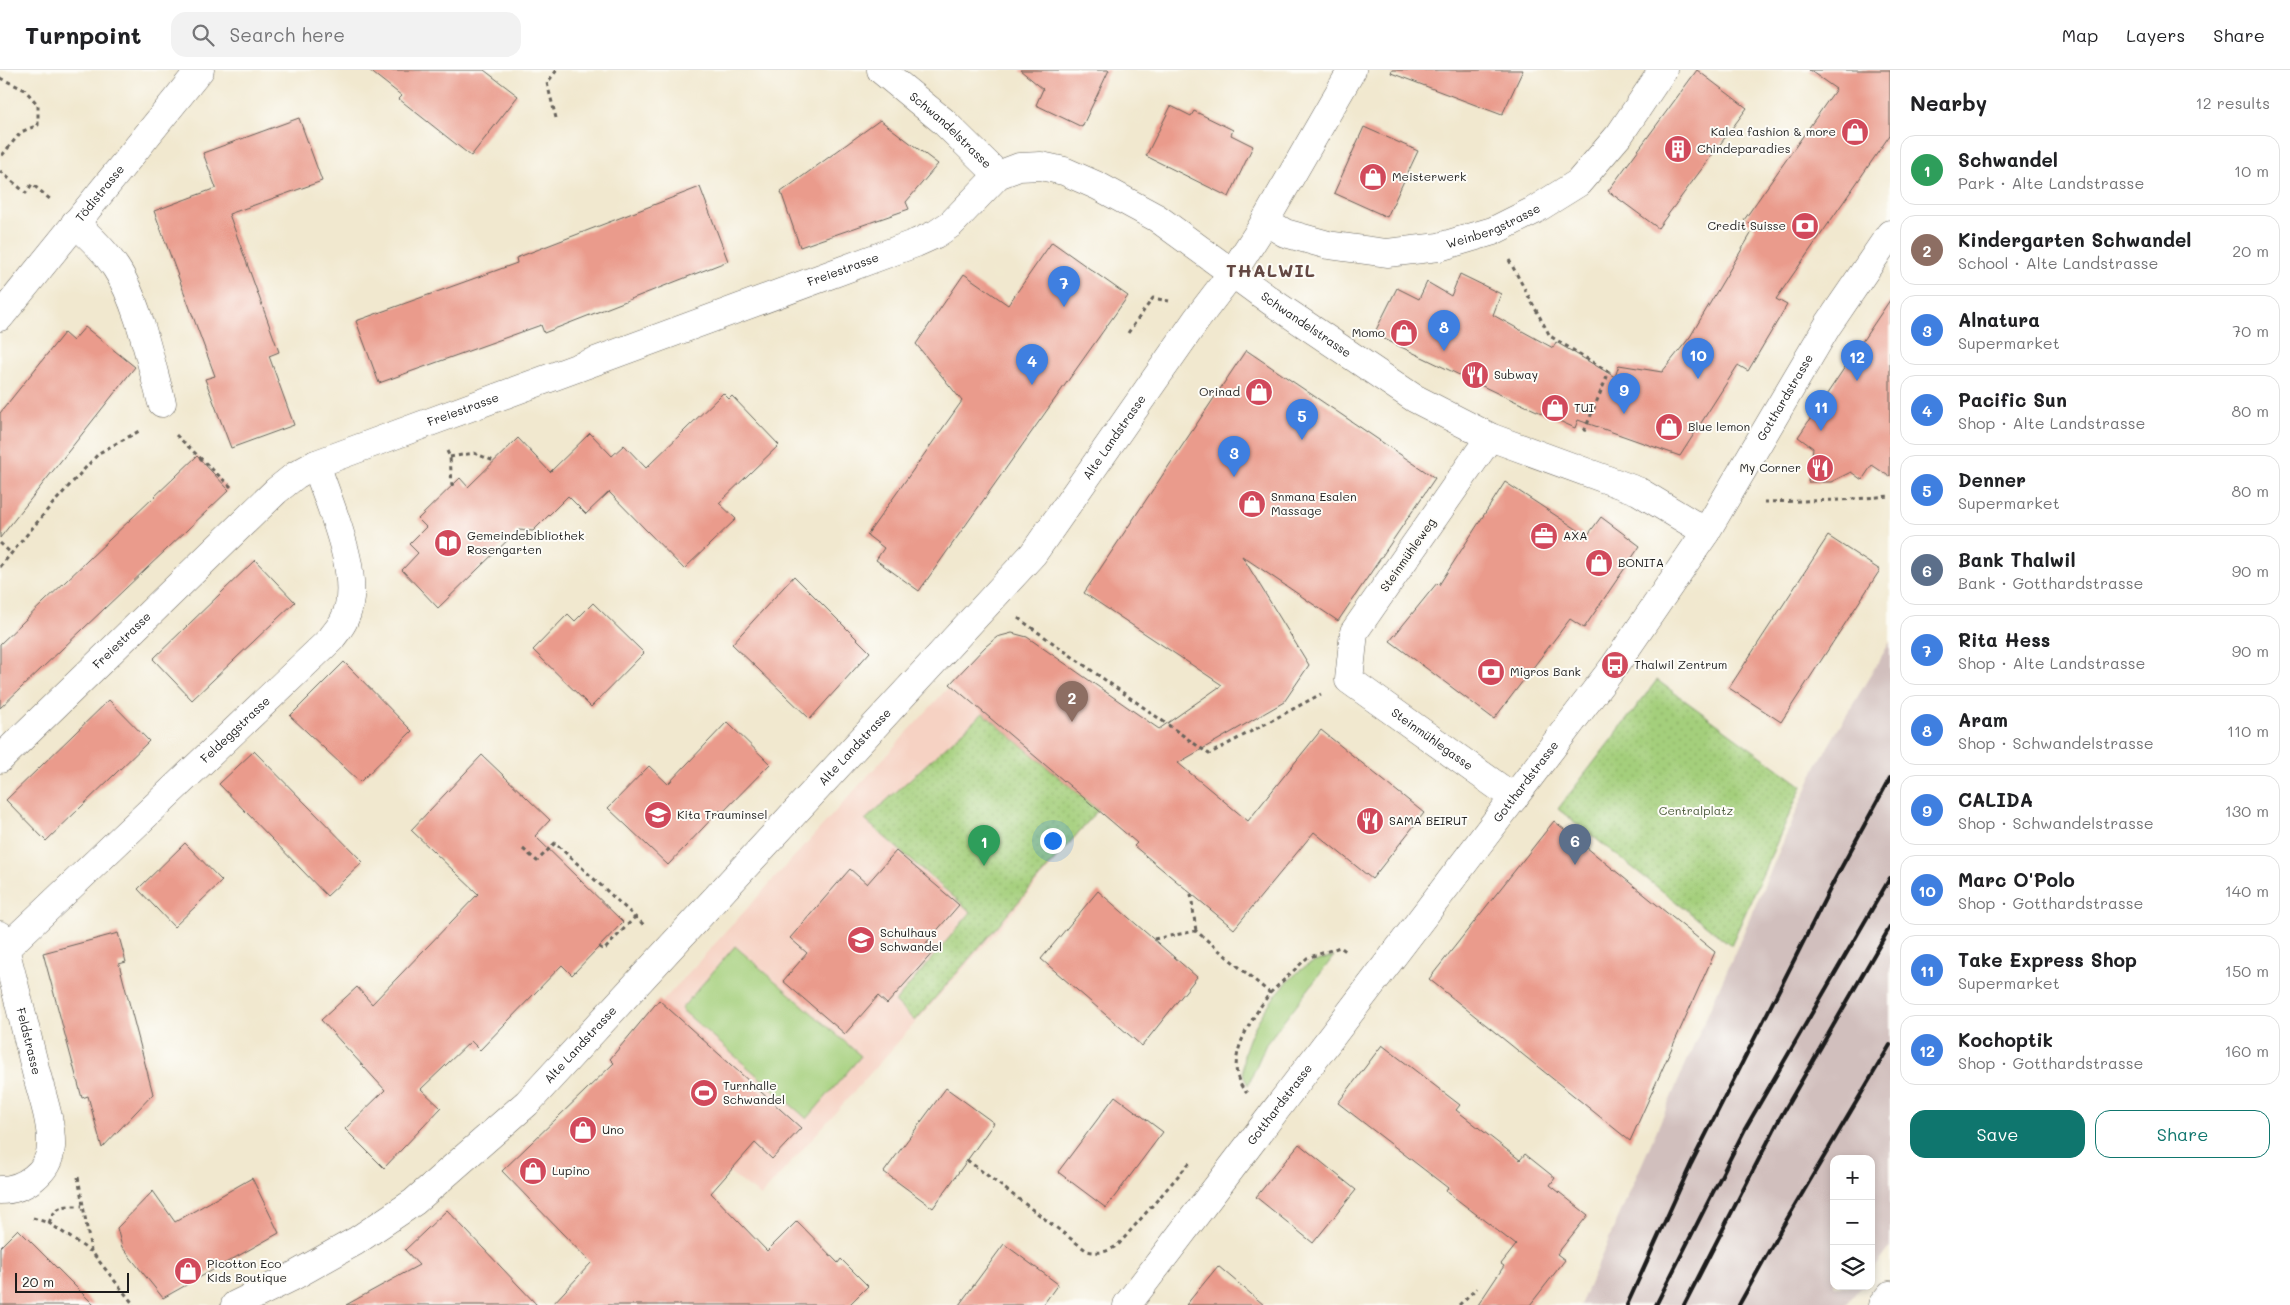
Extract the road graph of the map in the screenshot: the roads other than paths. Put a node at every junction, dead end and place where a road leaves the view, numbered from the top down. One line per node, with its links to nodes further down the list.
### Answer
1 (200, 70): 7 (street, Tödistrasse)
2 (881, 70): 5 (street, Schwandelstrasse)
3 (1352, 70): 6 (street, Alte Landstrasse)
4 (1663, 70): 6 (street, Weinbergstrasse)
5 (998, 175): 9 (street, Schwandelstrasse); 13 (street, Freiestrasse)
6 (1265, 220): 9 (street, Alte Landstrasse)
7 (75, 223): 10 (street, Tödistrasse); 11 (street)
8 (1890, 234): 14 (street, Gotthardstrasse)
9 (1233, 272): 12 (street, Schwandelstrasse); 21 (street, Alte Landstrasse)
10 (0, 317)
11 (162, 403)
12 (1490, 437): 14 (street, Schwandelstrasse); 15 (street, Steinmühleweg)
13 (316, 464): 16 (street, Freiestrasse); 18 (street, Feldeggstrasse)
14 (1706, 532): 17 (street, Gotthardstrasse)
15 (1348, 680): 17 (street, Steinmühlegasse)
16 (0, 759)
17 (1514, 798): 22 (street, Gotthardstrasse)
18 (3, 942): 19 (street, Feldstrasse)
19 (0, 1190)
20 (1890, 1295): 23 (street)
21 (235, 1305)
22 (1127, 1305)
23 (1882, 1305)

